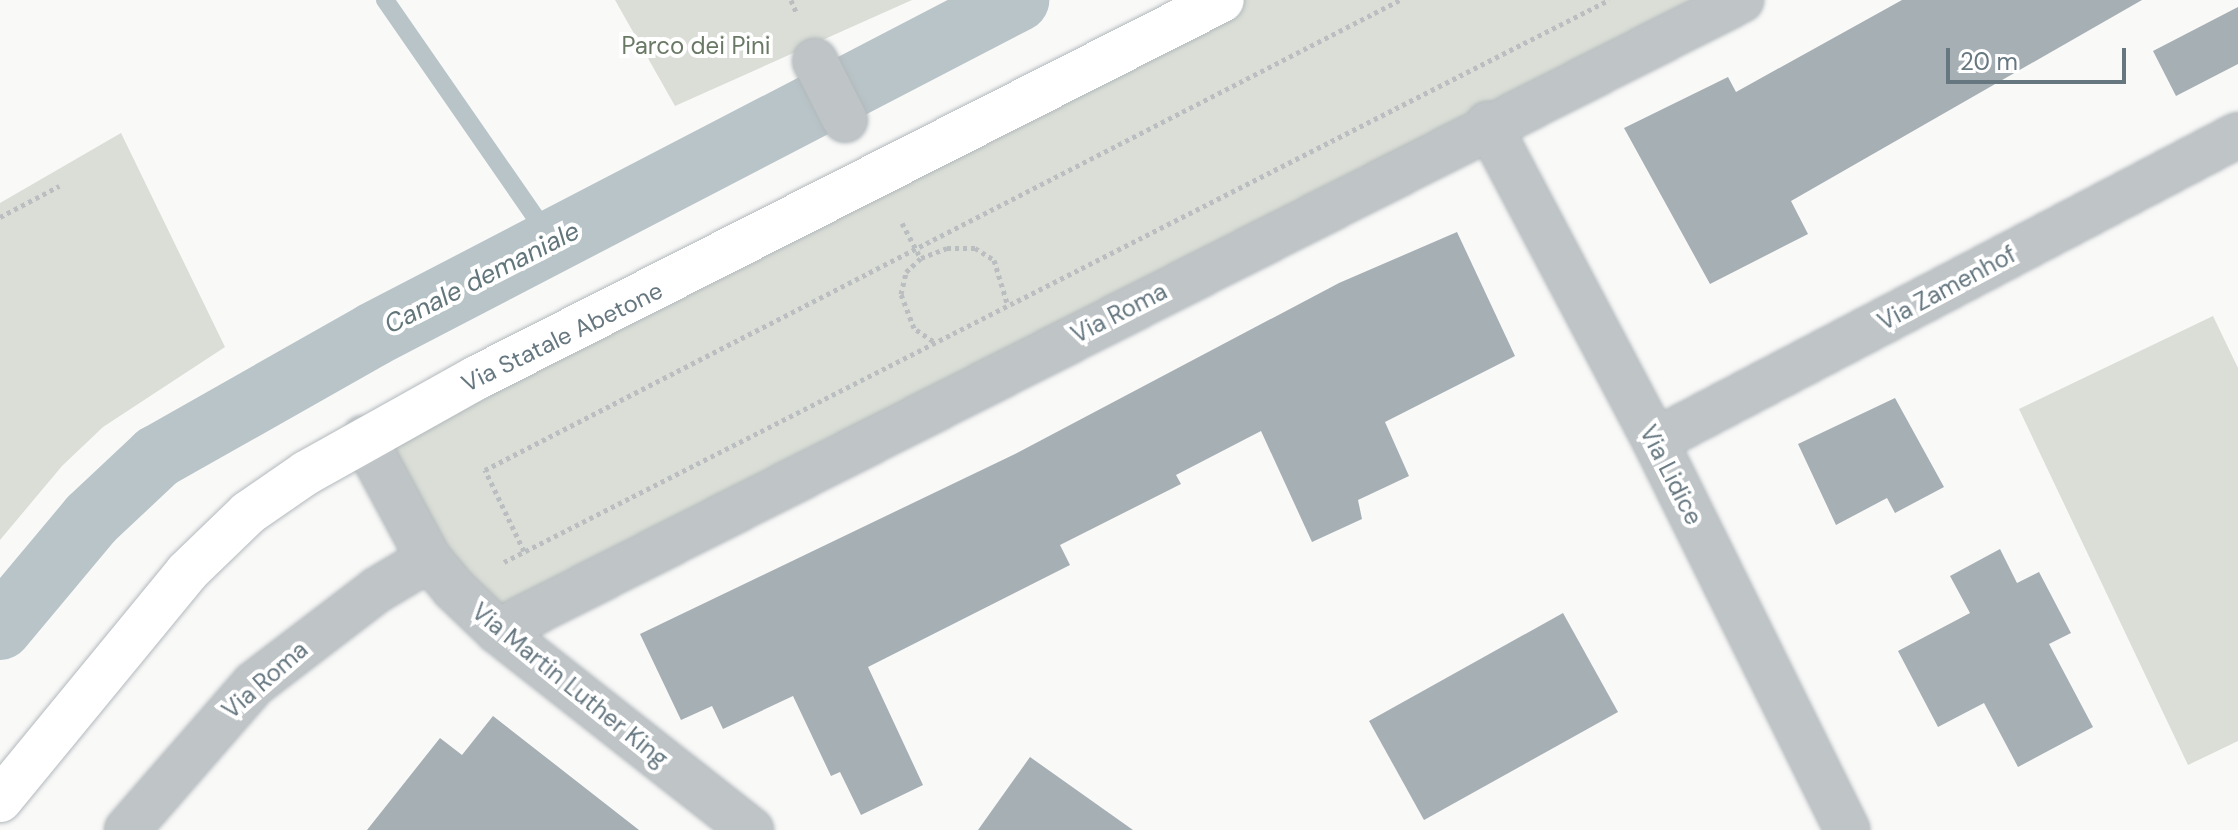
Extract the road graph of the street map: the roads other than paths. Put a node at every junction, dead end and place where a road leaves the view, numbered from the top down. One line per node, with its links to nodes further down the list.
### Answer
1 (1222, 0): 7 (main road, Via Statale Abetone)
2 (1741, 0): 5 (street, Via Roma)
3 (815, 61): 4 (street)
4 (845, 120)
5 (1488, 124): 8 (street, Via Lidice); 10 (street, Via Roma)
6 (2238, 135): 8 (street, Via Zamenhof)
7 (364, 438): 9 (street, Via Martin Luther King); 11 (main road, Via Statale Abetone)
8 (1655, 441): 14 (street, Via Lidice)
9 (441, 574): 10 (street, Via Martin Luther King); 12 (street, Via Roma)
10 (498, 631): 13 (street, Via Martin Luther King)
11 (0, 800)
12 (127, 830)
13 (751, 830)
14 (1847, 830)

